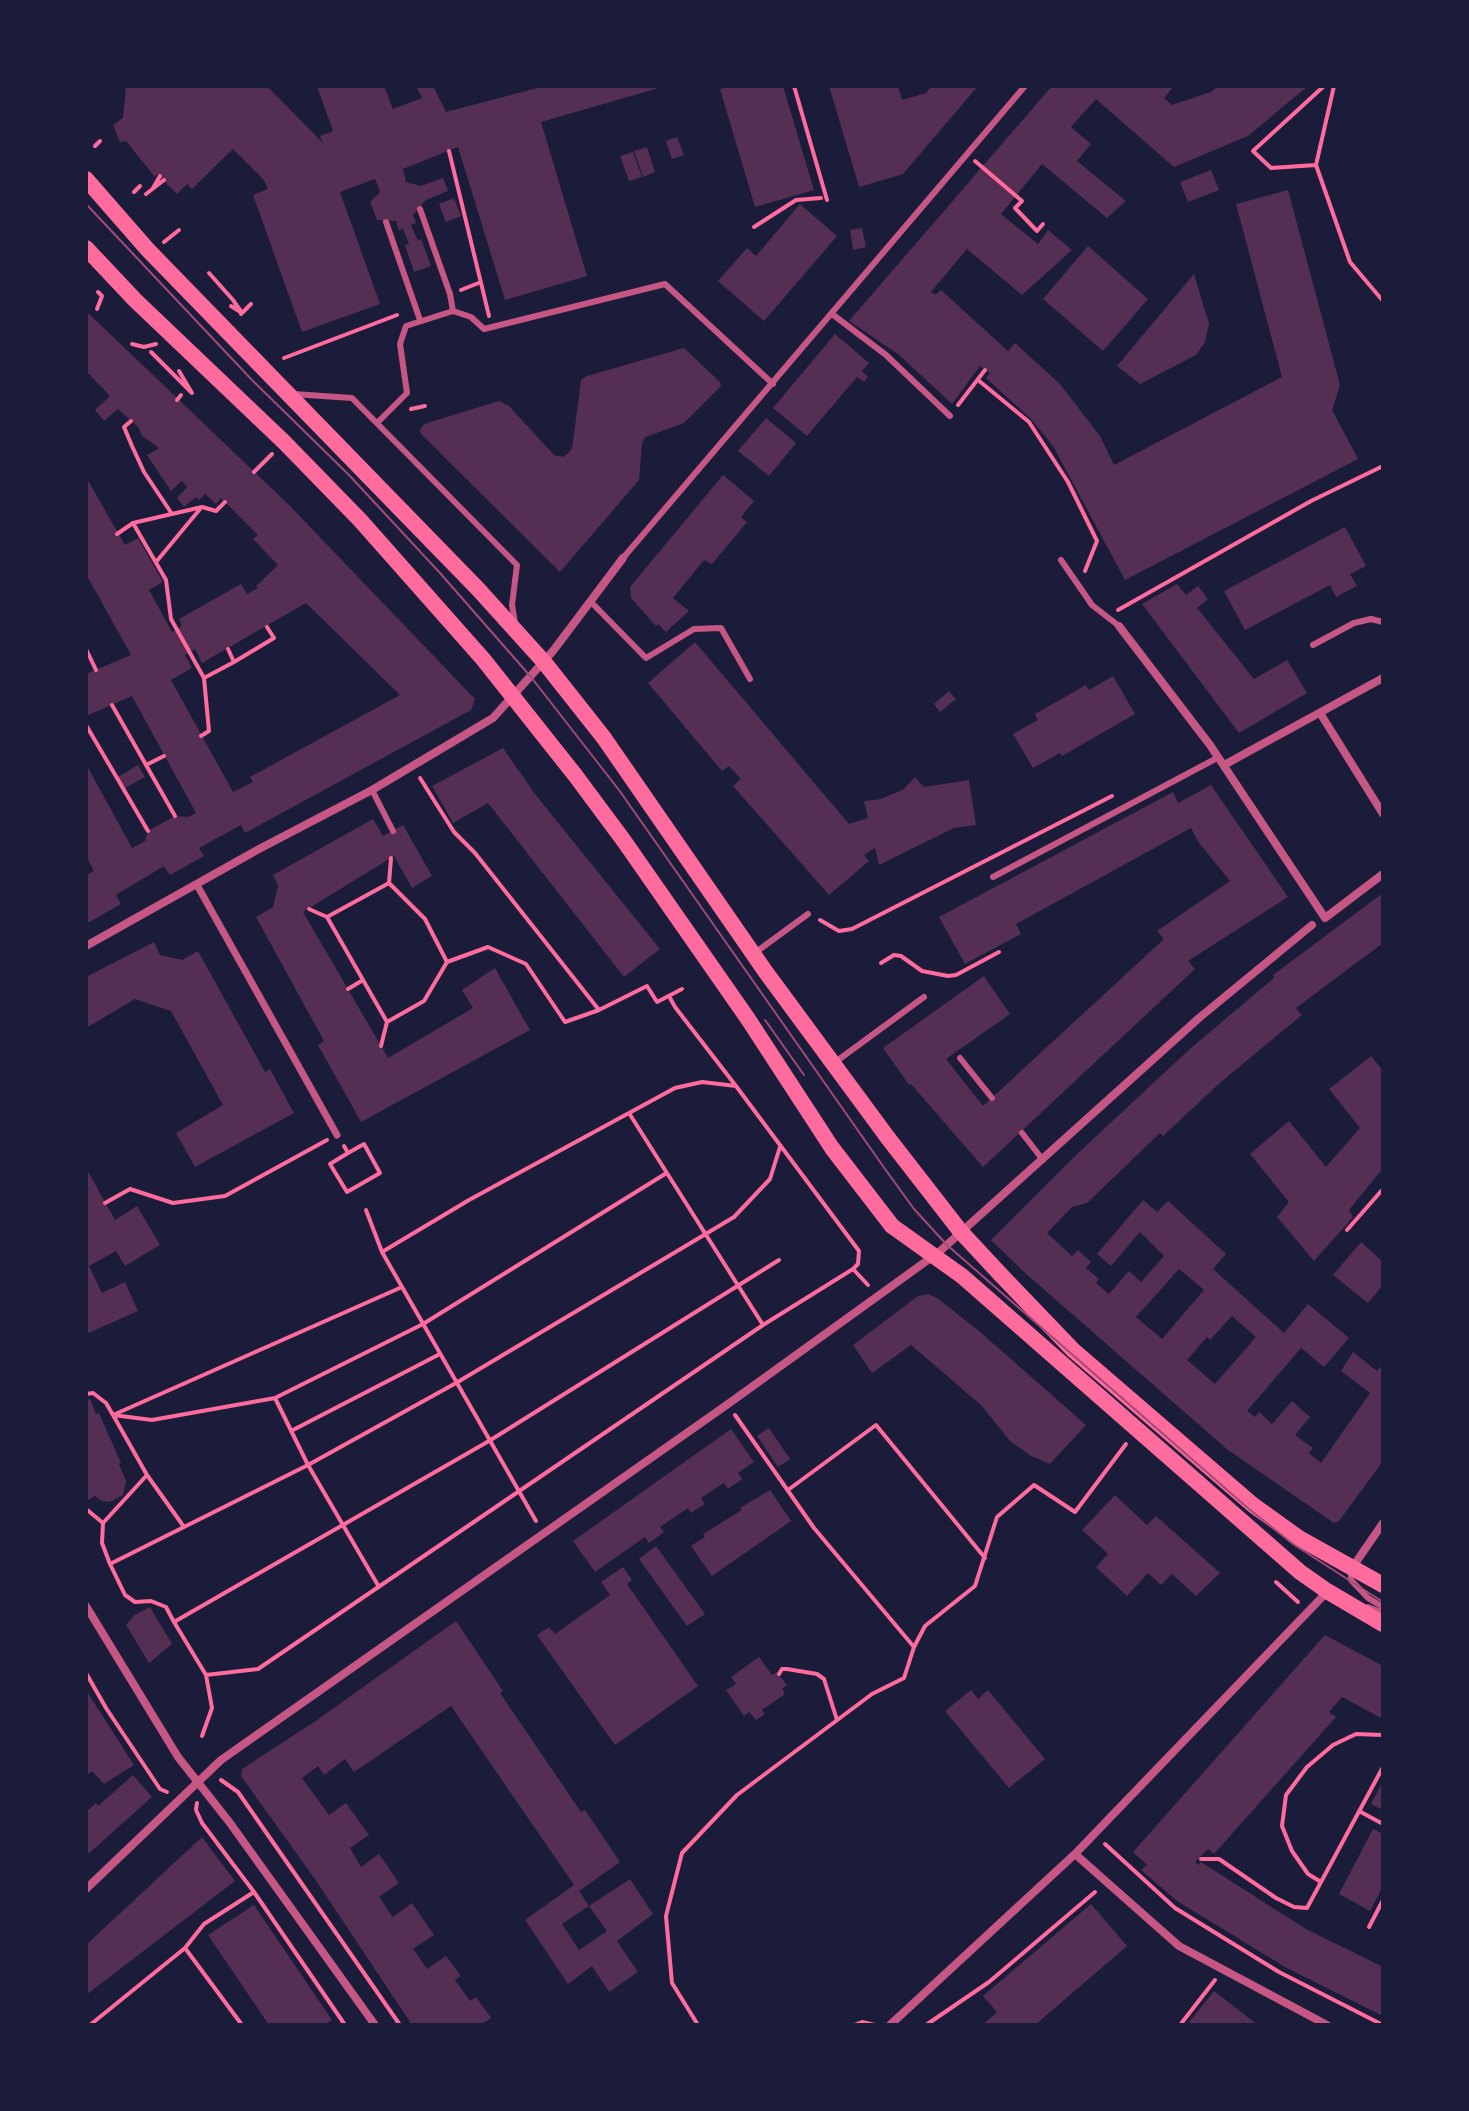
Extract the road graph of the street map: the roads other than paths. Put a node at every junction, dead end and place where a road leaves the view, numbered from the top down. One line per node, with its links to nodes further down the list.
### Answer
1 (1025, 86): 7 (lane)
2 (86, 179): 10 (main road)
3 (420, 209): 6 (lane)
4 (386, 222): 8 (lane)
5 (86, 248): 23 (main road)
6 (453, 311): 8 (lane); 9 (lane)
7 (832, 314): 9 (lane); 11 (lane)
8 (420, 320): 12 (lane)
9 (773, 384): 13 (lane)
10 (287, 394): 12 (lane); 18 (main road)
11 (950, 416)
12 (378, 422): 18 (lane)
13 (623, 558): 15 (street)
14 (1061, 560): 17 (lane)
15 (591, 602): 20 (street); 22 (lane)
16 (1383, 622): 19 (lane)
17 (1119, 626): 25 (street)
18 (516, 631): 20 (main road)
19 (1313, 645)
20 (544, 662): 23 (street); 35 (main road)
21 (1383, 678): 24 (street)
22 (750, 679)
23 (514, 698): 26 (street); 44 (main road)
24 (1320, 713): 25 (street); 27 (street)
25 (1222, 761): 29 (street); 30 (lane)
26 (372, 790): 28 (lane); 31 (street)
27 (1383, 814)
28 (393, 831)
29 (1383, 874)
30 (993, 877)
31 (197, 885): 34 (street); 41 (street)
32 (808, 914): 35 (lane)
33 (1312, 925): 42 (street)
34 (86, 946)
35 (753, 954): 38 (main road)
36 (924, 997): 38 (lane)
37 (960, 1058): 39 (lane)
38 (833, 1064): 43 (main road)
39 (992, 1098)
40 (1022, 1133): 42 (lane)
41 (337, 1135)
42 (1043, 1160): 43 (street)
43 (961, 1232): 44 (street); 46 (main road)
44 (933, 1256): 48 (main road); 52 (street)
45 (1383, 1523): 46 (street)
46 (1351, 1569): 47 (main road); 50 (lane)
47 (1383, 1585)
48 (1327, 1591): 50 (lane); 51 (main road); 53 (street)
49 (86, 1606): 52 (street)
50 (1383, 1610)
51 (1383, 1624)
52 (198, 1781): 54 (street); 55 (street)
53 (1075, 1854): 56 (street); 57 (street)
54 (86, 1889)
55 (375, 2025)
56 (890, 2025)
57 (1327, 2025)

